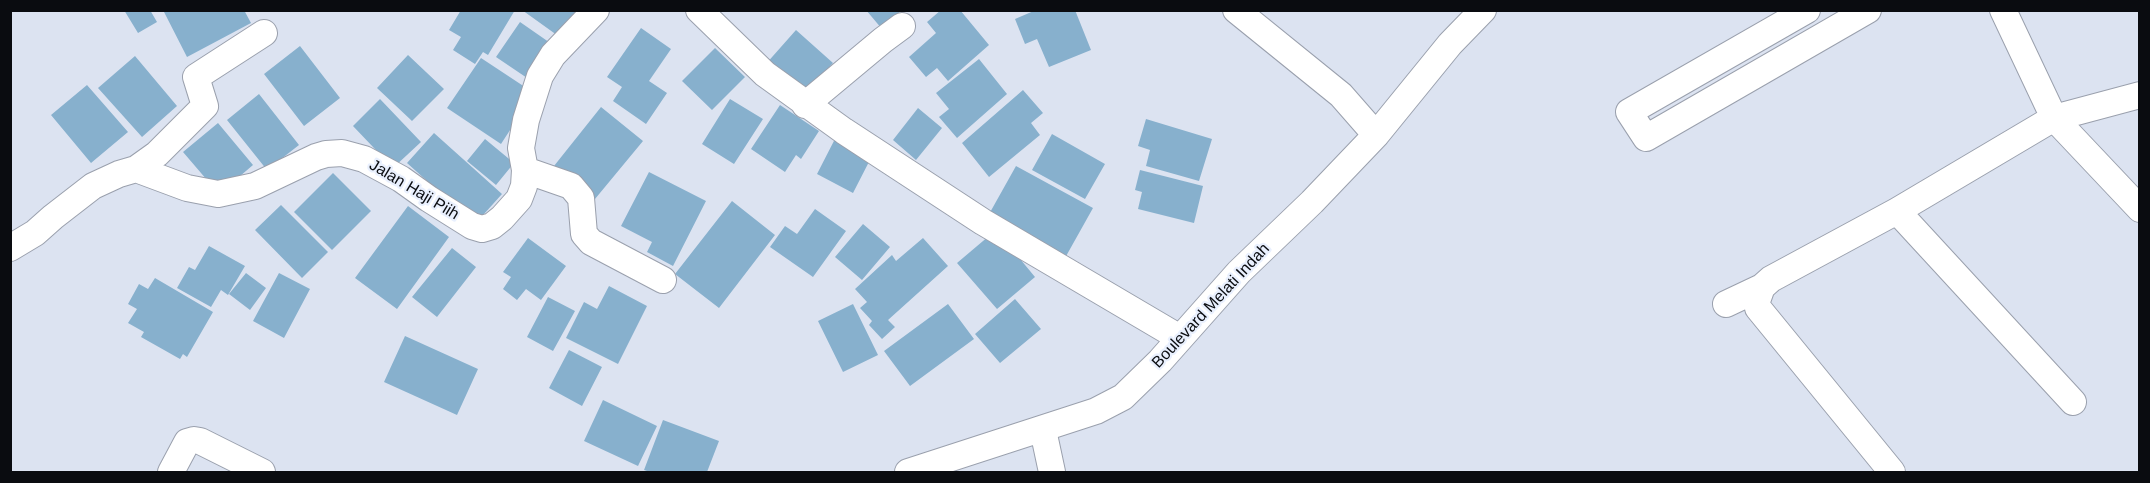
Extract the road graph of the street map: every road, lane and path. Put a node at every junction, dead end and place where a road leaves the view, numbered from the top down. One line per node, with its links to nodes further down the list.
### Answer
1 (596, 10): 17 (street, Jalan Haji Piih)
2 (699, 10): 13 (street)
3 (1236, 10): 15 (street)
4 (1483, 10): 15 (street, Boulevard Melati Indah)
5 (1807, 10): 8 (street)
6 (1868, 10): 11 (street)
7 (2003, 10): 14 (street)
8 (1785, 23): 11 (street); 11 (street)
9 (902, 26): 13 (street)
10 (264, 33): 16 (street)
11 (1801, 49)
12 (2139, 95): 14 (street)
13 (805, 105): 24 (street)
14 (2054, 118): 18 (street); 19 (street)
15 (1376, 135): 24 (street, Boulevard Melati Indah)
16 (136, 170): 17 (street, Jalan Haji Piih); 20 (street)
17 (525, 170): 21 (street)
18 (2139, 209)
19 (1897, 211): 22 (street); 25 (street)
20 (10, 248)
21 (663, 280)
22 (1762, 287): 23 (street); 31 (street)
23 (1726, 304)
24 (1180, 338): 26 (street, Boulevard Melati Indah)
25 (2073, 402)
26 (1043, 430): 29 (street, Boulevard Melati Indah); 30 (street)
27 (171, 472): 28 (street)
28 (262, 472)
29 (908, 472)
30 (1052, 472)
31 (1892, 472)

